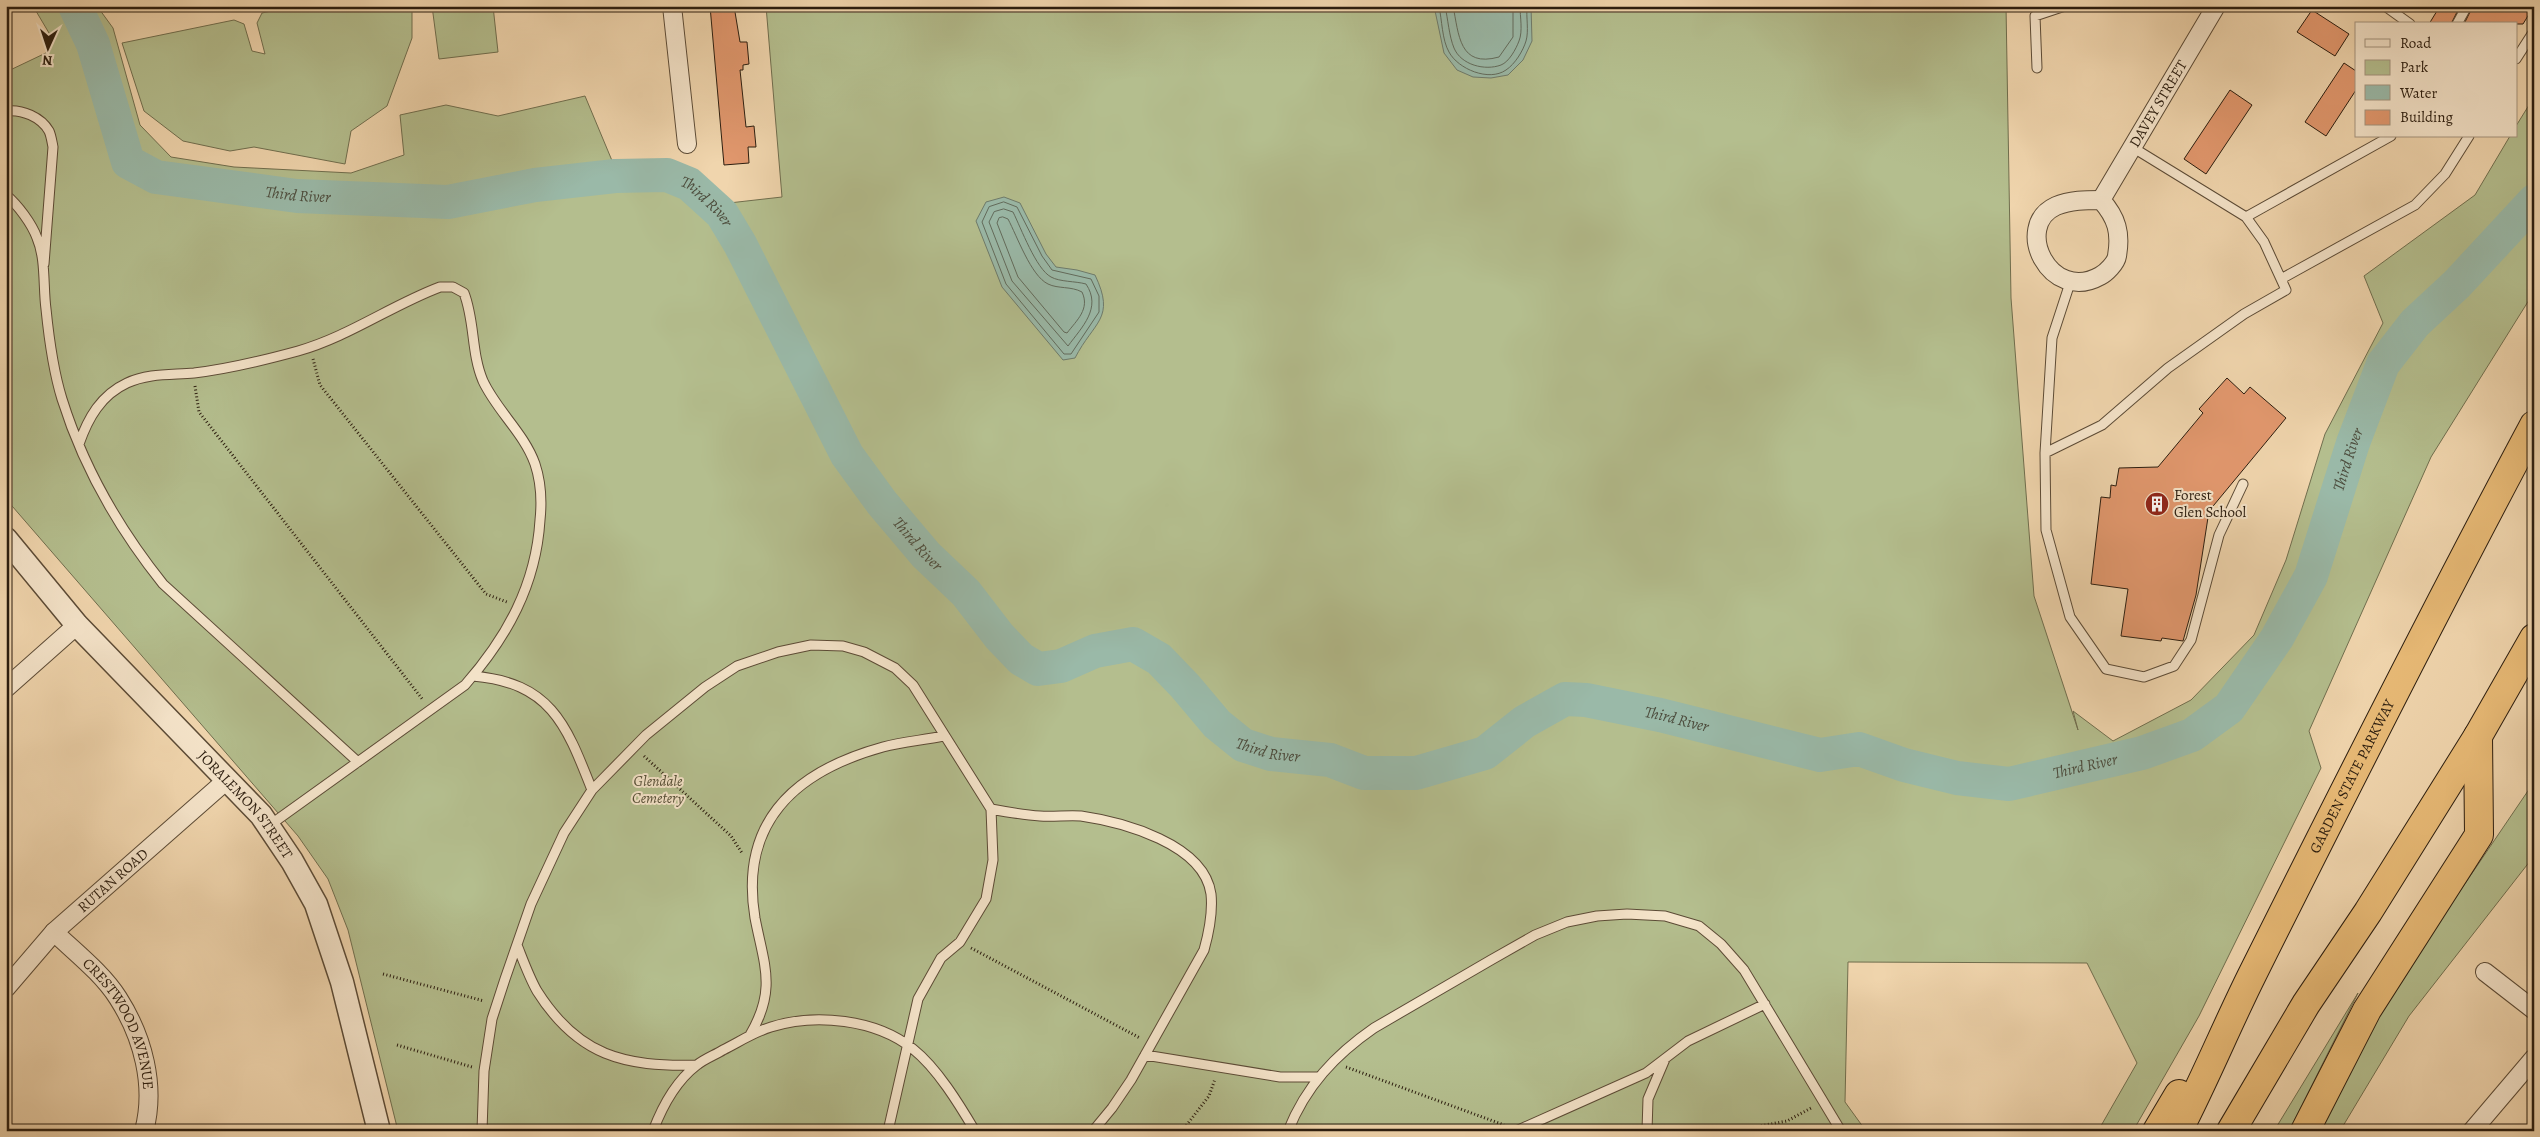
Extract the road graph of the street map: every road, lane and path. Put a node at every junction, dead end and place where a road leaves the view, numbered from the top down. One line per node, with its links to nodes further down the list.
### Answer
1 (672, 6): 14 (street)
2 (2065, 6): 10 (lane)
3 (2385, 6): 6 (lane)
4 (2467, 6): 7 (lane)
5 (2207, 10): 15 (street, DAVEY STREET)
6 (2407, 22)
7 (2458, 22)
8 (2534, 31): 9 (lane)
9 (2518, 56)
10 (2037, 68)
11 (6, 111): 19 (lane)
12 (2387, 138): 18 (lane)
13 (2468, 138): 20 (lane)
14 (686, 144)
15 (2132, 147): 17 (street, DAVEY STREET); 18 (lane)
16 (6, 195): 19 (lane)
17 (2101, 200): 21 (street); 21 (street)
18 (2246, 217): 20 (lane)
19 (42, 267): 25 (lane)
20 (2281, 280): 26 (lane)
21 (2070, 283): 26 (lane)
22 (310, 346): 23 (lane); 29 (path); 29 (lane)
23 (194, 373): 25 (lane); 34 (path)
24 (2534, 425): 49 (highway, GARDEN STATE PARKWAY)
25 (79, 444): 38 (lane)
26 (2045, 453): 27 (lane)
27 (2243, 484)
28 (6, 539): 30 (street, JORALEMON STREET)
29 (518, 607): 32 (lane)
30 (77, 625): 33 (street); 39 (street, JORALEMON STREET)
31 (2534, 638): 36 (highway)
32 (473, 676): 34 (lane); 40 (lane)
33 (6, 688)
34 (431, 710): 38 (lane)
35 (943, 736): 37 (lane); 41 (lane); 43 (lane)
36 (2478, 736): 82 (highway); 83 (highway)
37 (634, 747): 40 (lane); 43 (path)
38 (358, 762): 42 (lane)
39 (228, 779): 42 (street, JORALEMON STREET); 44 (street, RUTAN ROAD)
40 (592, 790): 46 (lane)
41 (991, 809): 45 (lane); 55 (lane)
42 (268, 826): 69 (street, JORALEMON STREET)
43 (753, 874): 54 (lane)
44 (54, 932): 50 (street, RUTAN ROAD); 68 (street, CRESTWOOD AVENUE)
45 (960, 942): 55 (path); 57 (lane)
46 (517, 945): 51 (lane); 62 (lane)
47 (2485, 972): 53 (street)
48 (383, 974): 51 (path)
49 (2252, 976): 80 (highway); 81 (highway, GARDEN STATE PARKWAY)
50 (6, 988)
51 (497, 1004): 64 (lane)
52 (1765, 1004): 59 (lane); 61 (lane); 66 (lane)
53 (2534, 1010)
54 (750, 1035): 57 (lane); 62 (lane)
55 (1152, 1044): 58 (lane)
56 (397, 1045): 64 (path)
57 (907, 1045): 72 (lane); 73 (lane)
58 (1145, 1056): 63 (lane); 74 (lane)
59 (1667, 1057): 67 (lane); 77 (lane)
60 (2534, 1058): 84 (street)
61 (1331, 1062): 65 (lane); 67 (path)
62 (697, 1065): 71 (lane)
63 (1218, 1069): 65 (lane); 75 (path)
64 (484, 1071): 70 (lane)
65 (1317, 1077): 76 (lane)
66 (1823, 1101): 78 (path); 79 (lane)
67 (1519, 1130)
68 (144, 1131)
69 (379, 1131)
70 (482, 1131)
71 (653, 1131)
72 (888, 1131)
73 (974, 1131)
74 (1093, 1131)
75 (1182, 1131)
76 (1288, 1131)
77 (1647, 1131)
78 (1752, 1131)
79 (1841, 1131)
80 (2157, 1131)
81 (2178, 1131)
82 (2231, 1131)
83 (2305, 1131)
84 (2472, 1131)

